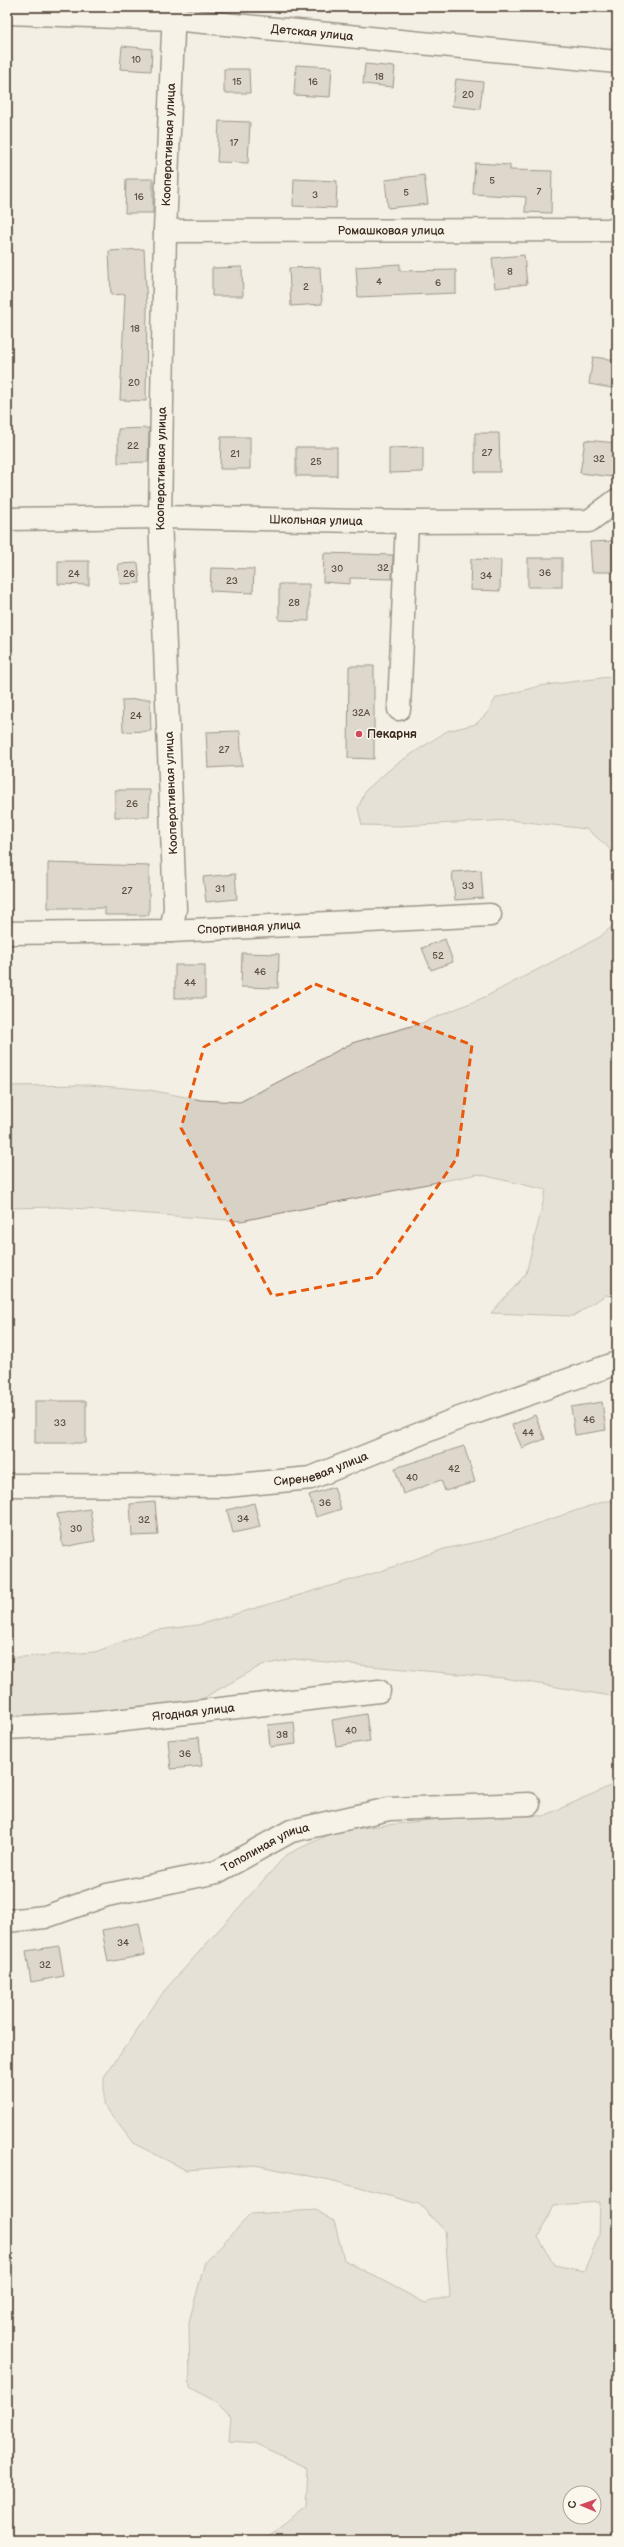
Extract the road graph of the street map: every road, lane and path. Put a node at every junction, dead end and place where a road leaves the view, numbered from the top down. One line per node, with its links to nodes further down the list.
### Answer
1 (7, 13): 2 (street, Детская улица)
2 (173, 13): 3 (street, Детская улица); 5 (street, Кооперативная улица)
3 (617, 62)
4 (617, 230): 5 (street, Ромашковая улица)
5 (165, 231): 7 (street, Кооперативная улица)
6 (617, 500): 9 (street, Школьная улица)
7 (160, 517): 8 (street, Школьная улица); 9 (street, Школьная улица); 12 (street, Кооперативная улица)
8 (7, 519)
9 (408, 522): 10 (street)
10 (399, 709)
11 (490, 915): 12 (street, Спортивная улица)
12 (172, 931): 13 (street, Спортивная улица)
13 (7, 933)
14 (617, 1363): 15 (street, Сиреневая улица)
15 (7, 1485)
16 (379, 1691): 17 (street, Ягодная улица)
17 (7, 1728)
18 (529, 1804): 19 (street, Тополиная улица)
19 (7, 1921)

